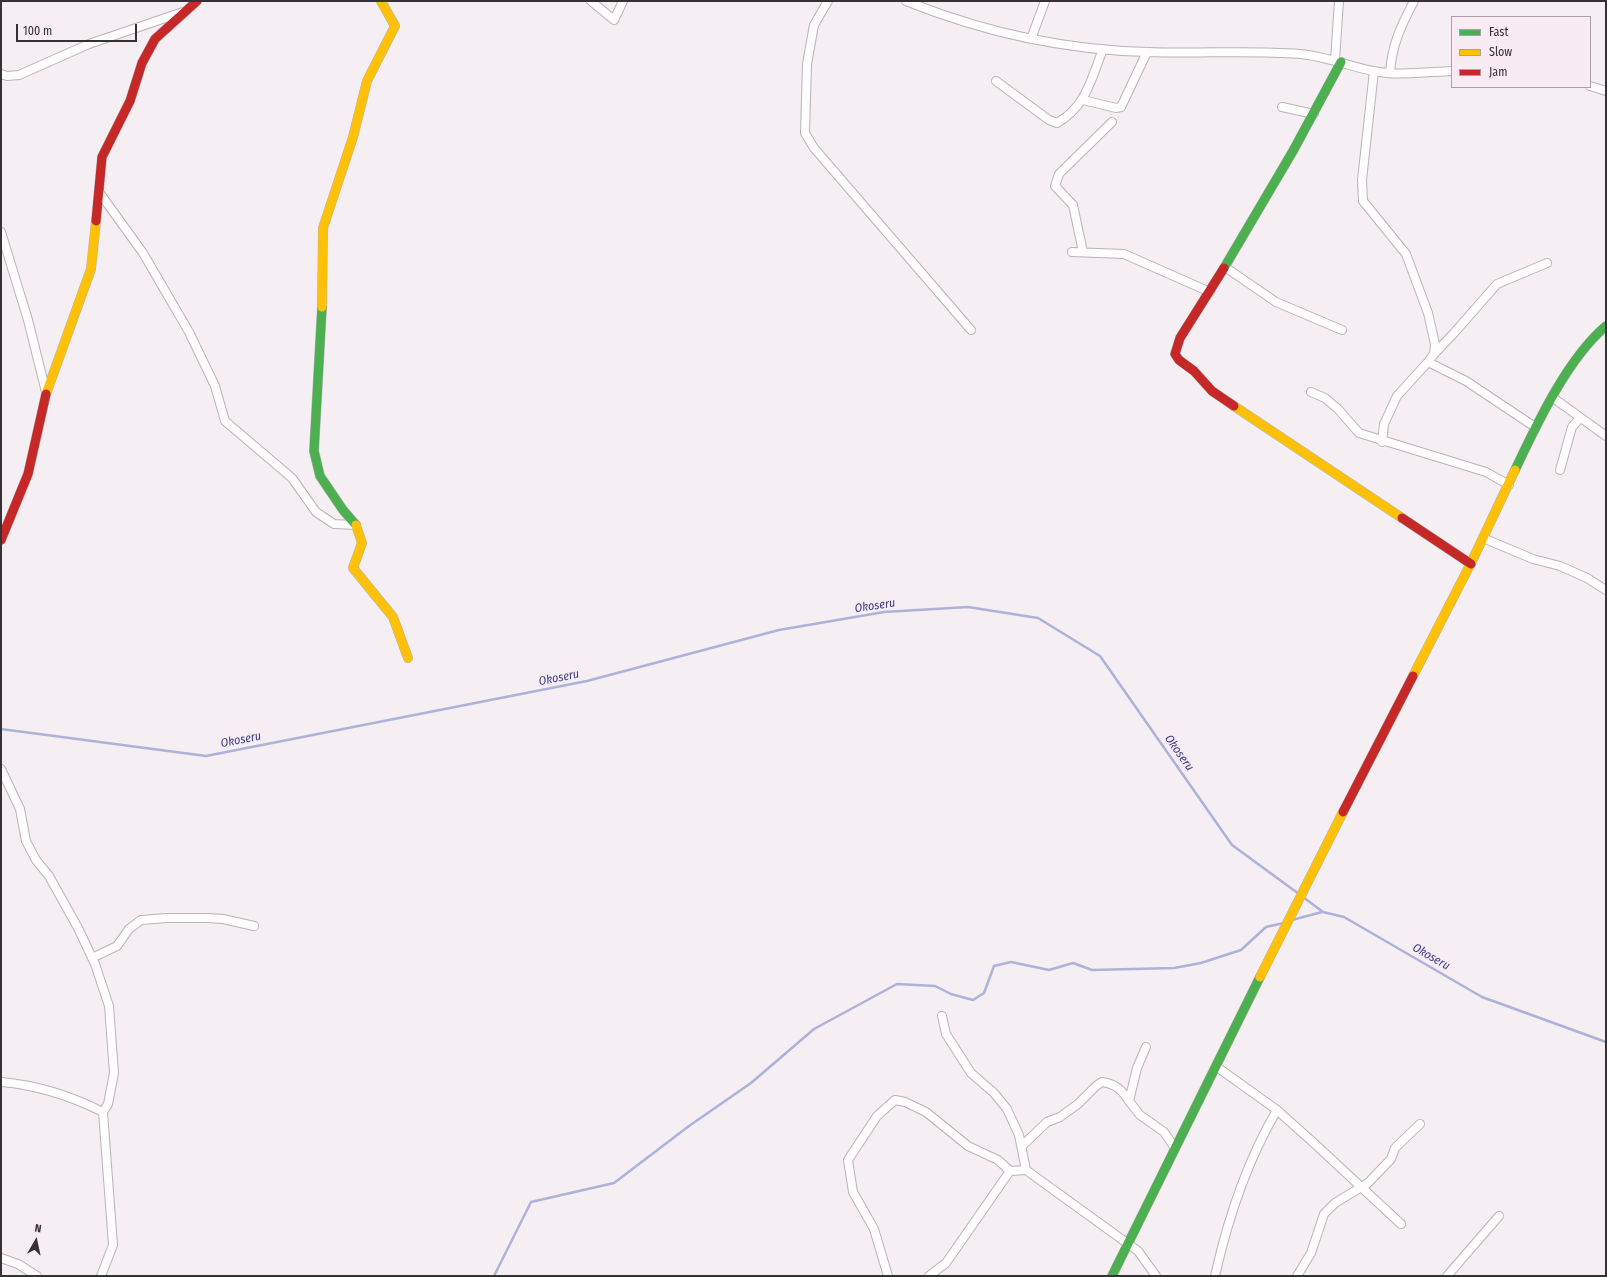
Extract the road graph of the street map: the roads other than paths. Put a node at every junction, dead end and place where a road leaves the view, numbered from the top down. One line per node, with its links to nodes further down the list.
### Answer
1 (197, 1): 10 (street)
2 (381, 1): 47 (street)
3 (591, 1): 4 (street)
4 (623, 1)
5 (828, 1): 34 (street)
6 (906, 1): 11 (street)
7 (1045, 1): 11 (street)
8 (1339, 1): 14 (street)
9 (1414, 1): 17 (street)
10 (186, 12): 18 (street); 26 (street)
11 (1031, 39): 12 (street)
12 (1103, 49): 13 (street); 22 (street)
13 (1147, 52): 14 (street); 22 (street)
14 (1338, 61): 15 (street); 24 (street)
15 (1374, 71): 17 (street); 36 (street)
16 (1451, 72): 17 (street)
17 (1390, 73)
18 (1, 74)
19 (996, 81): 22 (street)
20 (1591, 86): 21 (street)
21 (1606, 90)
22 (1083, 100)
23 (1282, 107): 24 (street)
24 (1314, 114): 31 (street)
25 (1112, 122): 29 (street)
26 (99, 192): 38 (street); 47 (street)
27 (1, 232): 38 (street)
28 (1072, 252): 29 (street)
29 (1083, 252): 32 (street)
30 (1547, 263): 36 (street)
31 (1224, 267): 32 (street); 35 (street)
32 (1210, 292): 50 (street)
33 (1606, 326): 40 (street)
34 (971, 330)
35 (1342, 330)
36 (1434, 354): 37 (street)
37 (1428, 362): 42 (street); 44 (street)
38 (46, 392): 49 (street)
39 (1310, 392): 44 (street)
40 (1552, 397): 41 (street); 42 (street)
41 (1580, 418): 43 (street); 45 (street)
42 (1535, 427): 46 (street)
43 (1606, 436)
44 (1382, 442): 46 (street)
45 (1560, 470)
46 (1509, 485): 48 (street)
47 (356, 525): 52 (street)
48 (1483, 538): 50 (street); 51 (street)
49 (1, 540)
50 (1471, 564): 58 (street)
51 (1606, 590)
52 (408, 658)
53 (1, 769): 55 (street)
54 (254, 926): 55 (street)
55 (92, 958): 62 (street)
56 (942, 1016): 64 (street)
57 (1146, 1047): 60 (street)
58 (1217, 1067): 61 (street); 65 (street)
59 (1, 1082): 62 (street)
60 (1128, 1101): 64 (street); 65 (street)
61 (1276, 1110): 68 (street); 79 (street)
62 (103, 1112): 74 (street)
63 (1420, 1124): 68 (street)
64 (1022, 1146): 66 (street)
65 (1175, 1148): 71 (street)
66 (1026, 1170): 67 (street); 71 (street)
67 (1010, 1171): 75 (street); 76 (street)
68 (1361, 1187): 70 (street); 80 (street)
69 (1499, 1216): 81 (street)
70 (1401, 1224)
71 (1128, 1244): 77 (street); 78 (street)
72 (1, 1258): 73 (street)
73 (38, 1276)
74 (101, 1276)
75 (888, 1276)
76 (929, 1276)
77 (1112, 1276)
78 (1156, 1276)
79 (1215, 1276)
80 (1297, 1276)
81 (1447, 1276)

